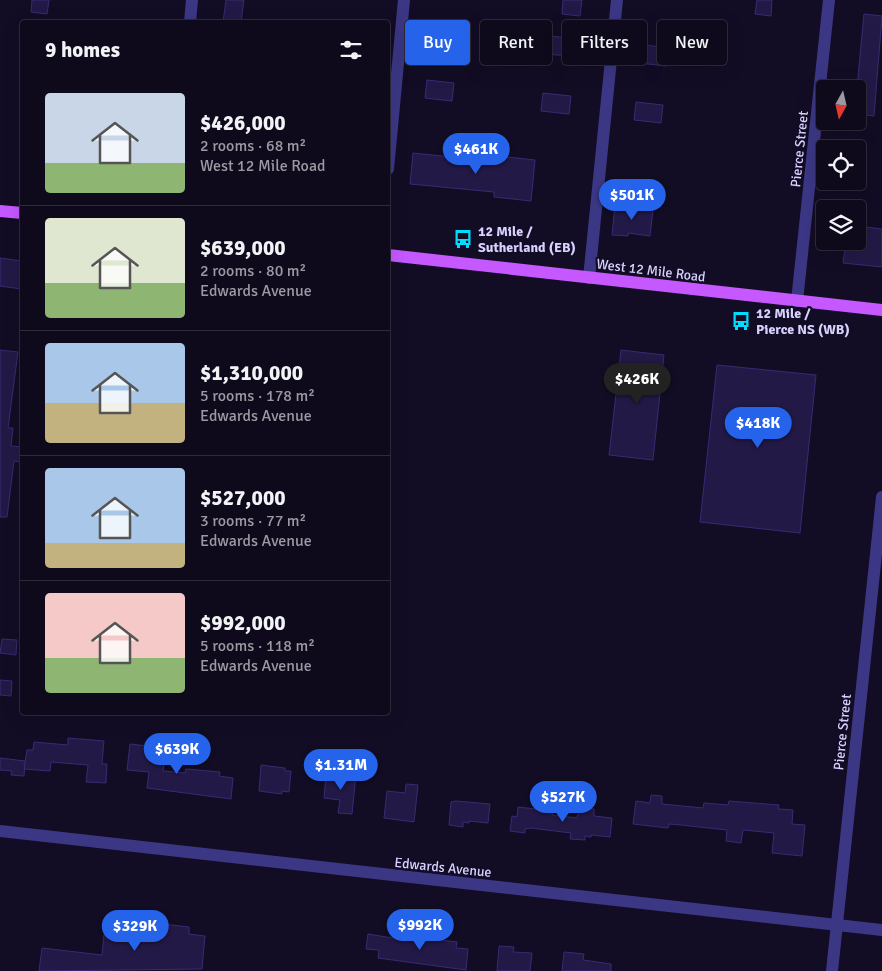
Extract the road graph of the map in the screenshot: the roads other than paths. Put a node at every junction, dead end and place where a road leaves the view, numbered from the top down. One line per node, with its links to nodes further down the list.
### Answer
1 (192, 0): 5 (street)
2 (404, 0): 6 (street)
3 (617, 0): 10 (street)
4 (830, 0): 11 (street, Pierce Street)
5 (190, 20)
6 (390, 148)
7 (0, 211): 8 (main road)
8 (20, 214)
9 (390, 255): 10 (main road, West 12 Mile Road)
10 (589, 278): 11 (main road, West 12 Mile Road)
11 (797, 301): 12 (main road, West 12 Mile Road)
12 (882, 310)
13 (882, 497): 15 (street, Pierce Street)
14 (0, 831): 15 (street, Edwards Avenue)
15 (837, 925): 16 (street, Edwards Avenue); 17 (street, Pierce Street)
16 (882, 930)
17 (832, 971)

